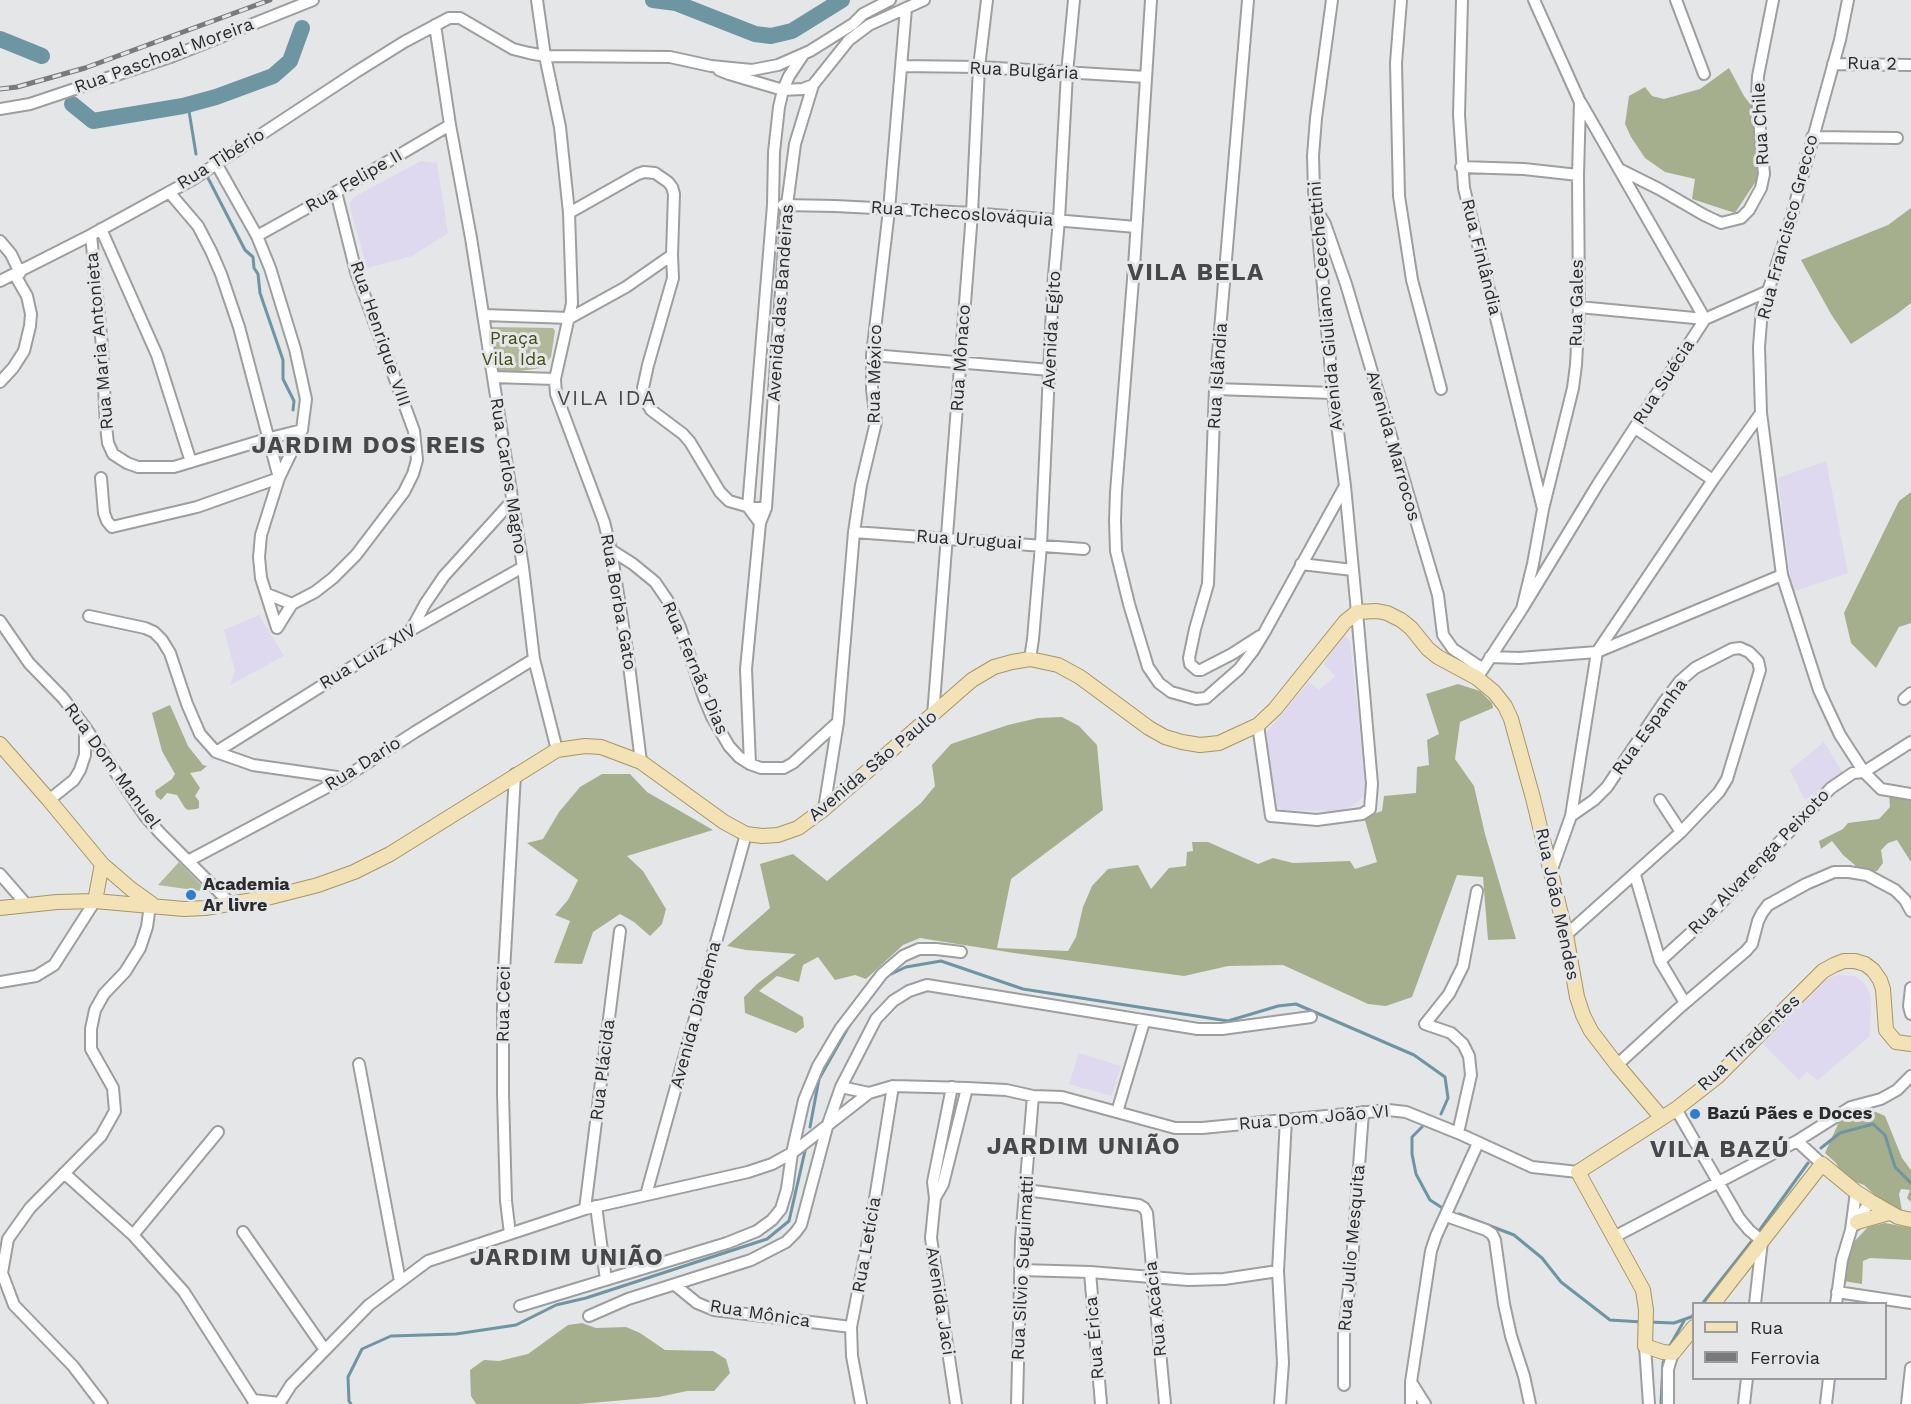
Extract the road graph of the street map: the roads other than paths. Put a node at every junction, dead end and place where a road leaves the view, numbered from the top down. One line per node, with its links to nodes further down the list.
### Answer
1 (313, 0): 32 (street, Rua Paschoal Moreira)
2 (537, 0): 19 (street)
3 (890, 0): 18 (street)
4 (924, 0): 16 (street, Avenida das Bandeiras)
5 (987, 0): 25 (street, Rua Mônaco)
6 (1074, 0): 26 (street, Avenida Egito)
7 (1151, 0): 28 (street)
8 (1248, 0): 69 (street, Rua Islândia)
9 (1332, 0): 45 (street, Avenida Giuliano Cecchettini)
10 (1401, 0): 70 (street)
11 (1462, 0): 37 (street, Rua Finlândia)
12 (1534, 0): 31 (street, Rua Gales)
13 (1676, 0): 27 (street)
14 (1773, 0): 38 (street, Rua Chile)
15 (1848, 0): 20 (street, Rua Francisco Grecco)
16 (906, 8): 23 (street, Avenida das Bandeiras); 24 (street, Rua México)
17 (435, 25): 19 (street, Rua Tibério); 33 (street, Rua Carlos Magno); 36 (street, Rua Tibério)
18 (810, 50): 22 (street); 23 (street); 30 (street, Avenida das Bandeiras)
19 (545, 56): 22 (street); 46 (street)
20 (1833, 64): 21 (street, Rua 2); 34 (street, Rua Francisco Grecco)
21 (1911, 65)
22 (711, 66): 30 (street)
23 (826, 66): 29 (street, Avenida das Bandeiras)
24 (903, 66): 25 (street, Rua Bulgária); 44 (street, Rua México)
25 (979, 67): 26 (street, Rua Bulgária); 47 (street, Rua Mônaco)
26 (1067, 73): 28 (street, Rua Bulgária); 48 (street, Avenida Egito)
27 (1704, 74)
28 (1146, 77): 49 (street)
29 (813, 85): 30 (street); 43 (street, Avenida das Bandeiras)
30 (783, 90): 42 (street, Avenida das Bandeiras)
31 (1580, 102): 38 (street, Rua Suécia); 39 (street, Rua Gales)
32 (0, 109)
33 (450, 125): 41 (street, Rua Felipe II); 58 (street, Rua Carlos Magno)
34 (1812, 137): 35 (street); 56 (street, Rua Francisco Grecco)
35 (1897, 138)
36 (217, 165): 40 (street, Rua Tibério); 51 (street)
37 (1461, 167): 39 (street); 86 (street, Rua Finlândia)
38 (1621, 170): 60 (street, Rua Suécia)
39 (1578, 175): 57 (street, Rua Gales)
40 (169, 192): 50 (street, Rua Tibério); 73 (street)
41 (336, 192): 51 (street, Rua Felipe II); 98 (street, Rua Henrique VIII)
42 (773, 205): 43 (street, Rua Tchecoslováquia); 61 (street, Avenida das Bandeiras)
43 (787, 205): 44 (street, Rua Tchecoslováquia); 62 (street, Avenida das Bandeiras)
44 (889, 210): 47 (street, Rua Tchecoslováquia); 63 (street, Rua México)
45 (1316, 210): 71 (street, Avenida Giuliano Cecchettini); 109 (street, Avenida Marrocos)
46 (569, 213): 53 (street); 59 (street)
47 (972, 213): 48 (street, Rua Tchecoslováquia); 64 (street, Rua Mônaco)
48 (1059, 220): 49 (street, Rua Tchecoslováquia); 65 (street, Avenida Egito)
49 (1136, 226): 104 (street)
50 (96, 232): 54 (street, Rua Tibério); 78 (street); 78 (street, Rua Maria Antonieta)
51 (257, 236): 75 (street)
52 (0, 241): 54 (street)
53 (672, 255): 59 (street); 84 (street)
54 (17, 274): 55 (street, Rua Tibério); 68 (street)
55 (0, 281)
56 (1766, 292): 60 (street); 72 (street, Rua Francisco Grecco)
57 (1579, 307): 60 (street); 86 (street, Rua Gales)
58 (483, 315): 59 (street); 66 (street, Rua Carlos Magno)
59 (570, 318): 67 (street)
60 (1705, 319): 74 (street, Rua Suécia)
61 (761, 350): 62 (street); 84 (street, Avenida das Bandeiras)
62 (777, 352): 85 (street, Avenida das Bandeiras)
63 (872, 355): 64 (street); 88 (street, Rua México)
64 (960, 362): 65 (street); 89 (street, Rua Mônaco)
65 (1050, 370): 90 (street, Avenida Egito)
66 (493, 377): 67 (street); 83 (street, Rua Carlos Magno)
67 (555, 379): 92 (street, Rua Borba Gato)
68 (0, 382)
69 (1215, 389): 71 (street); 104 (street, Rua Islândia)
70 (1441, 389)
71 (1333, 393): 82 (street, Avenida Giuliano Cecchettini)
72 (1761, 413): 81 (street); 96 (street, Rua Francisco Grecco)
73 (263, 414): 76 (street); 77 (street)
74 (1635, 428): 81 (street); 99 (street, Rua Suécia)
75 (302, 430): 76 (street); 80 (street)
76 (270, 438): 77 (street); 80 (street)
77 (248, 446): 78 (street)
78 (191, 462)
79 (101, 478): 80 (street)
80 (279, 478): 97 (street)
81 (1713, 480): 105 (street)
82 (1345, 486): 93 (street); 95 (street, Avenida Giuliano Cecchettini)
83 (512, 501): 94 (street, Rua Carlos Magno); 103 (street)
84 (748, 507): 85 (street); 87 (street)
85 (766, 508): 87 (street, Avenida das Bandeiras)
86 (1543, 509): 99 (street, Rua Gales)
87 (760, 524): 119 (street, Avenida das Bandeiras)
88 (854, 532): 89 (street, Rua Uruguai); 111 (street, Rua México)
89 (947, 538): 90 (street, Rua Uruguai); 110 (street, Rua Mônaco)
90 (1041, 545): 91 (street, Rua Uruguai); 108 (street, Avenida Egito)
91 (1084, 549)
92 (611, 550): 118 (street, Rua Borba Gato); 119 (street, Rua Fernão Dias)
93 (1300, 564): 95 (street); 104 (street)
94 (523, 567): 103 (street, Rua Luiz XIV); 107 (street, Rua Carlos Magno)
95 (1353, 570): 100 (street, Avenida Giuliano Cecchettini)
96 (1782, 575): 105 (street); 120 (street, Rua Francisco Grecco)
97 (267, 594): 98 (street); 98 (street, Rua Henrique VIII)
98 (292, 604)
99 (1522, 609): 106 (street, Rua Suécia)
100 (1357, 612): 109 (main road); 112 (main road, Avenida São Paulo); 112 (street, Avenida Giuliano Cecchettini)
101 (89, 616): 117 (street)
102 (0, 621): 113 (street, Rua Dom Manuel)
103 (411, 630): 117 (street, Rua Luiz XIV)
104 (1264, 633)
105 (1597, 652): 106 (street); 127 (street)
106 (1490, 657): 109 (street, Rua Suécia)
107 (534, 659): 116 (street, Rua Carlos Magno); 122 (street, Rua Dario)
108 (1030, 659): 110 (main road, Avenida São Paulo); 112 (main road, Avenida São Paulo)
109 (1480, 674): 132 (main road, Rua João Mendes)
110 (933, 716): 126 (main road, Avenida São Paulo)
111 (838, 722): 119 (street); 126 (street, Rua México)
112 (1258, 725)
113 (84, 727): 124 (street); 130 (street, Rua Dom Manuel)
114 (1911, 742): 120 (street, Rua Alvarenga Peixoto)
115 (0, 744): 124 (main road, Avenida São Paulo)
116 (556, 750): 118 (main road, Avenida São Paulo); 121 (main road, Avenida São Paulo)
117 (216, 752): 122 (street)
118 (641, 762): 129 (main road, Avenida São Paulo)
119 (750, 764)
120 (1863, 772): 123 (street); 145 (street, Rua Alvarenga Peixoto)
121 (515, 774): 139 (main road, Avenida São Paulo); 188 (street, Rua Ceci)
122 (344, 778): 130 (street, Rua Dario)
123 (1911, 794)
124 (49, 800): 131 (main road, Avenida São Paulo)
125 (1660, 800): 128 (street)
126 (824, 809): 129 (main road, Avenida São Paulo)
127 (1571, 816): 128 (street, Rua Espanha); 132 (street)
128 (1681, 832): 134 (street)
129 (746, 834): 179 (street, Avenida Diadema)
130 (188, 861): 139 (street, Rua Dom Manuel)
131 (102, 864): 136 (main road); 138 (main road, Avenida São Paulo)
132 (1550, 873): 143 (main road, Rua João Mendes)
133 (0, 874): 137 (street)
134 (1635, 874): 143 (street); 145 (street)
135 (1477, 891): 169 (street)
136 (95, 901): 137 (main road); 138 (main road); 146 (street)
137 (26, 904): 140 (main road)
138 (152, 905): 139 (main road, Avenida São Paulo); 175 (street)
139 (232, 905)
140 (0, 908)
141 (1911, 911): 148 (street)
142 (620, 932): 182 (street, Rua Plácida)
143 (1566, 935): 154 (main road, Rua João Mendes)
144 (961, 952): 172 (street)
145 (1660, 961): 148 (street)
146 (0, 982)
147 (1911, 988): 149 (street)
148 (1685, 1003): 154 (street)
149 (1911, 1014)
150 (1311, 1017): 151 (street)
151 (1144, 1022): 157 (street); 163 (street)
152 (1911, 1044): 162 (main road, Rua Tiradentes)
153 (359, 1064): 197 (street)
154 (1617, 1065): 165 (main road, Rua João Mendes)
155 (1911, 1076): 170 (street)
156 (893, 1086): 158 (street, Rua Dom João VI); 160 (street, Rua Dom João VI); 206 (street, Rua Letícia)
157 (840, 1087): 160 (street); 167 (street)
158 (952, 1087): 159 (street, Rua Dom João VI); 180 (street, Avenida Jaci)
159 (967, 1088): 161 (street, Rua Dom João VI); 180 (street, Avenida Jaci)
160 (869, 1093): 167 (street)
161 (1034, 1096): 163 (street, Rua Dom João VI); 177 (street, Rua Silvio Suguimatti)
162 (1676, 1109): 165 (main road, Rua Tiradentes); 176 (street)
163 (1117, 1112): 166 (street, Rua Dom João VI)
164 (1363, 1112): 166 (street, Rua Dom João VI); 169 (street, Rua Dom João VI); 215 (street, Rua Julio Mesquita)
165 (1661, 1118): 174 (main road, Rua Tiradentes)
166 (1286, 1119): 193 (street)
167 (827, 1126): 172 (street); 198 (street)
168 (218, 1132): 189 (street)
169 (1458, 1132): 171 (street, Rua Dom João VI)
170 (1797, 1141): 173 (street); 176 (street)
171 (1478, 1143): 174 (street, Rua Dom João VI); 184 (street)
172 (792, 1153): 179 (street); 196 (street)
173 (1821, 1163): 178 (main road); 191 (main road)
174 (1578, 1172): 190 (main road)
175 (64, 1173): 189 (street); 218 (street)
176 (1718, 1183): 190 (street); 191 (street)
177 (1026, 1190): 192 (street, Rua Silvio Suguimatti); 195 (street, Rua Acácia)
178 (1856, 1192): 181 (main road); 186 (street)
179 (646, 1195): 182 (street)
180 (935, 1198): 220 (street, Avenida Jaci)
181 (1870, 1201): 183 (main road); 186 (street)
182 (590, 1208): 188 (street); 196 (street, Rua Plácida)
183 (1889, 1213): 185 (main road); 186 (main road)
184 (1446, 1216): 214 (street); 227 (street)
185 (1911, 1220)
186 (1854, 1226): 199 (street)
187 (243, 1232): 209 (street)
188 (510, 1234): 197 (street)
189 (133, 1235): 216 (street)
190 (1614, 1237): 208 (main road)
191 (1761, 1241): 200 (main road); 201 (street)
192 (1020, 1270): 194 (street); 221 (street, Rua Silvio Suguimatti)
193 (1278, 1271): 195 (street); 224 (street)
194 (1089, 1272): 195 (street); 222 (street, Rua Érica)
195 (1152, 1277): 223 (street, Rua Acácia)
196 (606, 1280): 204 (street)
197 (400, 1281): 209 (street)
198 (675, 1285): 205 (street); 206 (street, Rua Mônica)
199 (1837, 1292): 202 (street); 203 (street)
200 (1715, 1302)
201 (1755, 1302)
202 (1836, 1302)
203 (1911, 1303)
204 (520, 1306)
205 (589, 1316)
206 (851, 1327): 219 (street, Rua Letícia)
207 (1692, 1330): 210 (main road)
208 (1648, 1347): 210 (main road); 228 (street)
209 (325, 1350): 217 (street)
210 (1671, 1353): 229 (street)
211 (1911, 1368): 232 (street)
212 (1747, 1380): 230 (street)
213 (1829, 1380): 231 (street)
214 (1411, 1382): 225 (street); 226 (street)
215 (1344, 1385)
216 (254, 1402): 217 (street)
217 (280, 1403)
218 (102, 1404)
219 (861, 1404)
220 (956, 1404)
221 (1017, 1404)
222 (1101, 1404)
223 (1165, 1404)
224 (1281, 1404)
225 (1411, 1404)
226 (1425, 1404)
227 (1530, 1404)
228 (1649, 1404)
229 (1668, 1404)
230 (1744, 1404)
231 (1826, 1404)
232 (1907, 1404)

